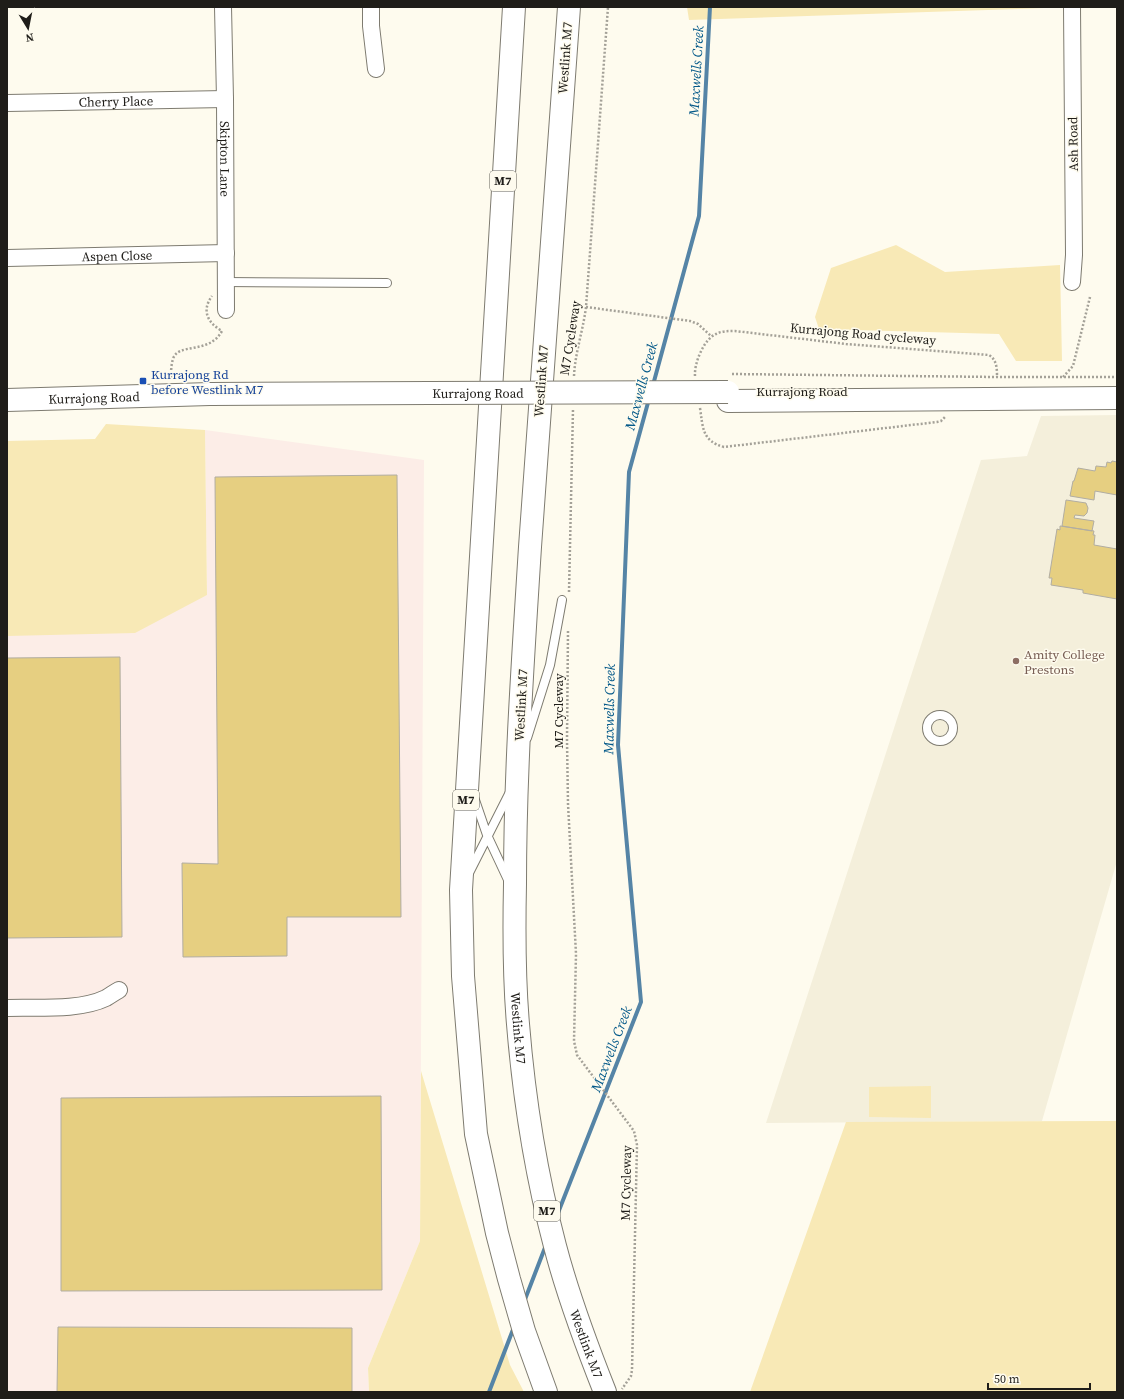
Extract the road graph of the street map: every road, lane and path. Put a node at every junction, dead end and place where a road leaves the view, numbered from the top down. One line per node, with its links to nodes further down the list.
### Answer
1 (223, 7): 10 (street, Skipton Lane)
2 (371, 7): 9 (street)
3 (505, 7): 22 (main road)
4 (514, 7): 22 (main road, M7)
5 (558, 7): 21 (main road, M7)
6 (569, 7): 21 (main road, Westlink M7 / M7)
7 (608, 7): 19 (path, M7 Cycleway)
8 (1072, 7): 15 (street, Ash Road)
9 (376, 69)
10 (225, 98): 11 (street, Cherry Place); 12 (street, Skipton Lane)
11 (7, 103)
12 (226, 253): 13 (street, Aspen Close); 14 (street, Skipton Lane)
13 (7, 258)
14 (226, 282): 16 (lane); 20 (street, Skipton Lane)
15 (1072, 282)
16 (387, 284)
17 (214, 293): 26 (path)
18 (1090, 297): 24 (path)
19 (586, 307): 23 (path, Kurrajong Road cycleway); 27 (path, M7 Cycleway)
20 (226, 310)
21 (546, 313): 39 (main road, Westlink M7 / M7)
22 (493, 355): 38 (main road, M7)
23 (997, 377): 24 (path); 28 (path)
24 (1063, 377): 25 (path)
25 (1117, 377)
26 (171, 379)
27 (573, 382)
28 (728, 389): 29 (main road, Kurrajong Road); 30 (main road, Kurrajong Road); 31 (main road, Kurrajong Road)
29 (1117, 389)
30 (430, 398): 32 (main road, Kurrajong Road); 34 (main road, Kurrajong Road)
31 (1117, 398)
32 (7, 400)
33 (573, 404): 35 (path)
34 (7, 409)
35 (569, 594)
36 (562, 600): 39 (lane)
37 (568, 629): 47 (path, M7 Cycleway)
38 (467, 777): 40 (lane); 41 (main road, M7)
39 (517, 777): 40 (lane); 42 (main road, Westlink M7 / M7)
40 (487, 835): 41 (lane); 42 (lane)
41 (461, 890): 45 (main road, M7)
42 (515, 896): 46 (main road, Westlink M7 / M7)
43 (119, 990): 44 (street)
44 (7, 1008)
45 (546, 1392)
46 (605, 1392)
47 (617, 1392)

